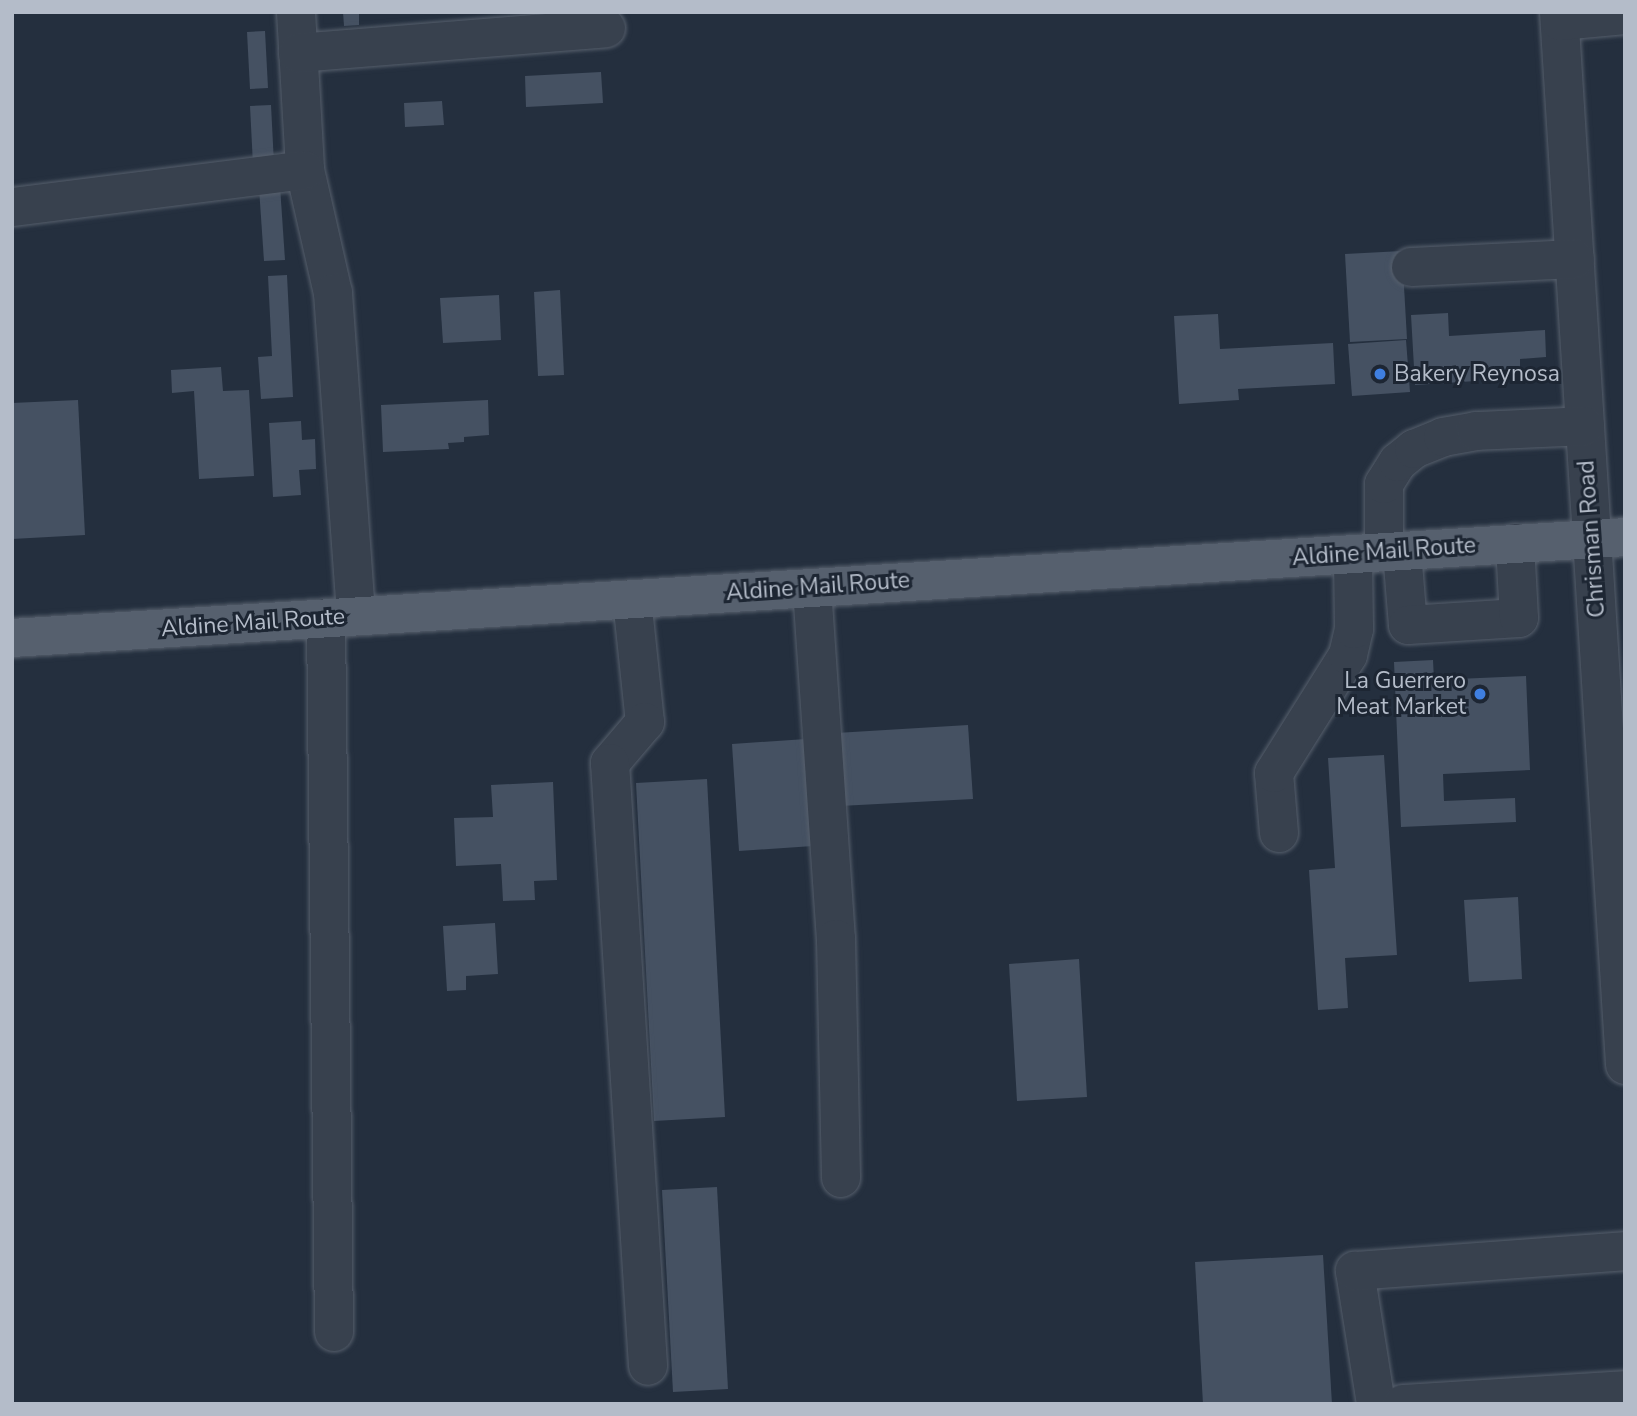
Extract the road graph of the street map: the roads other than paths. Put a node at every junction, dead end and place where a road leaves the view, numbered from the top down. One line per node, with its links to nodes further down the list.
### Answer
1 (296, 12): 5 (street)
2 (1625, 15): 3 (street)
3 (1559, 17): 8 (street, Chrisman Road)
4 (606, 28): 5 (street)
5 (298, 53): 6 (street)
6 (305, 170): 7 (street); 16 (street)
7 (13, 207)
8 (1575, 259): 9 (street); 10 (street, Chrisman Road)
9 (1411, 267)
10 (1585, 426): 11 (street, Chrisman Road); 13 (street)
11 (1608, 538): 12 (main road, Aldine Mail Route); 18 (street, Chrisman Road)
12 (1515, 543): 13 (main road, Aldine Mail Route); 13 (street)
13 (1380, 553): 14 (main road, Aldine Mail Route); 19 (street)
14 (812, 588): 15 (main road, Aldine Mail Route); 21 (street)
15 (632, 599): 16 (main road, Aldine Mail Route); 24 (street)
16 (341, 617): 17 (main road, Aldine Mail Route); 23 (street)
17 (12, 638)
18 (1612, 648): 20 (street, Chrisman Road)
19 (1279, 833)
20 (1625, 1065)
21 (841, 1178)
22 (1625, 1251): 26 (street)
23 (334, 1332)
24 (648, 1366)
25 (1625, 1391): 27 (street)
26 (1376, 1404)
27 (1402, 1404)

